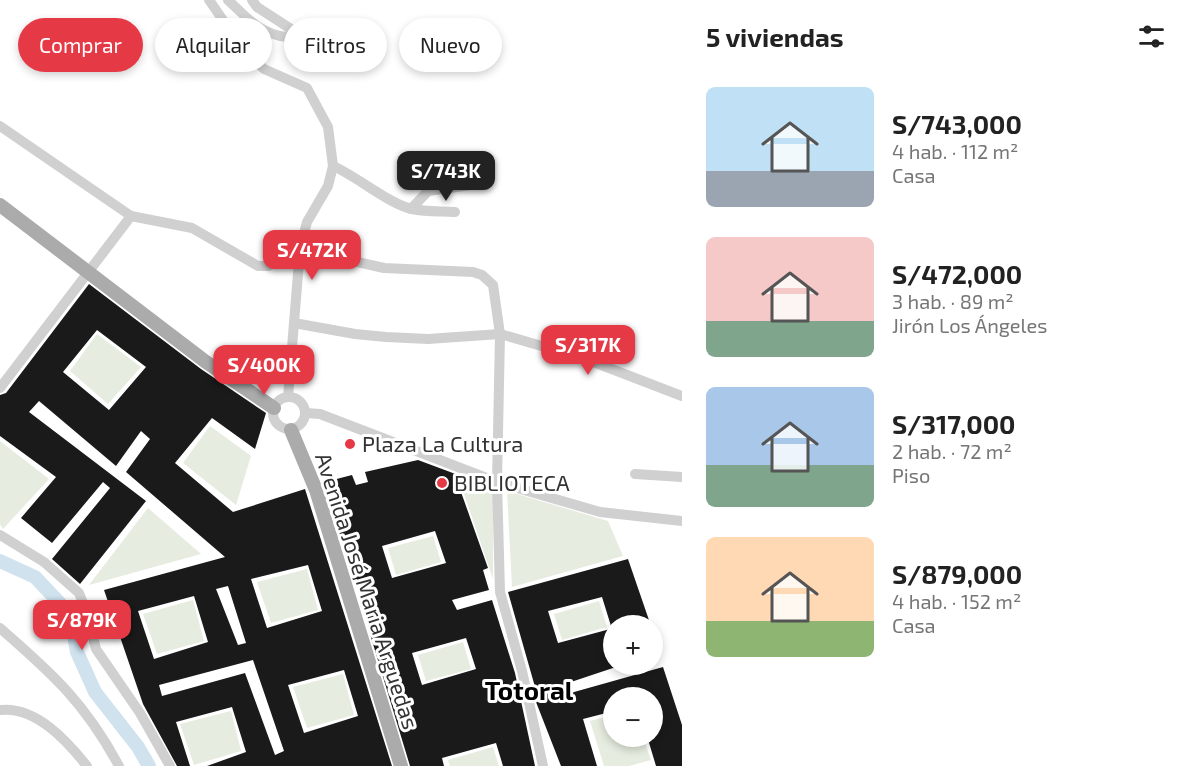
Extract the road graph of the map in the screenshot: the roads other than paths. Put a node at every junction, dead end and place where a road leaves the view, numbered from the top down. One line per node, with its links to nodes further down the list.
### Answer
1 (209, 0): 5 (street)
2 (228, 0): 3 (street)
3 (252, 0)
4 (0, 126): 10 (street)
5 (333, 166): 8 (street); 11 (street)
6 (477, 184): 8 (street)
7 (0, 205): 12 (main road)
8 (411, 209): 9 (street)
9 (455, 212)
10 (131, 216): 11 (street); 12 (street)
11 (300, 249): 13 (street); 14 (street)
12 (89, 272): 15 (street); 18 (main road)
13 (294, 323): 14 (street); 17 (street)
14 (500, 334): 16 (street); 23 (street)
15 (0, 388)
16 (682, 396)
17 (288, 397): 18 (street); 19 (street)
18 (274, 408): 20 (street)
19 (306, 413): 20 (street); 23 (street)
20 (291, 430): 31 (main road, Avenida José Maria Arguedas)
21 (635, 474): 22 (street)
22 (682, 477)
23 (497, 482): 24 (street); 32 (street)
24 (682, 521)
25 (0, 535): 30 (street)
26 (0, 628): 29 (street)
27 (0, 710): 28 (street)
28 (87, 766)
29 (119, 766)
30 (170, 766)
31 (401, 766)
32 (543, 766)

